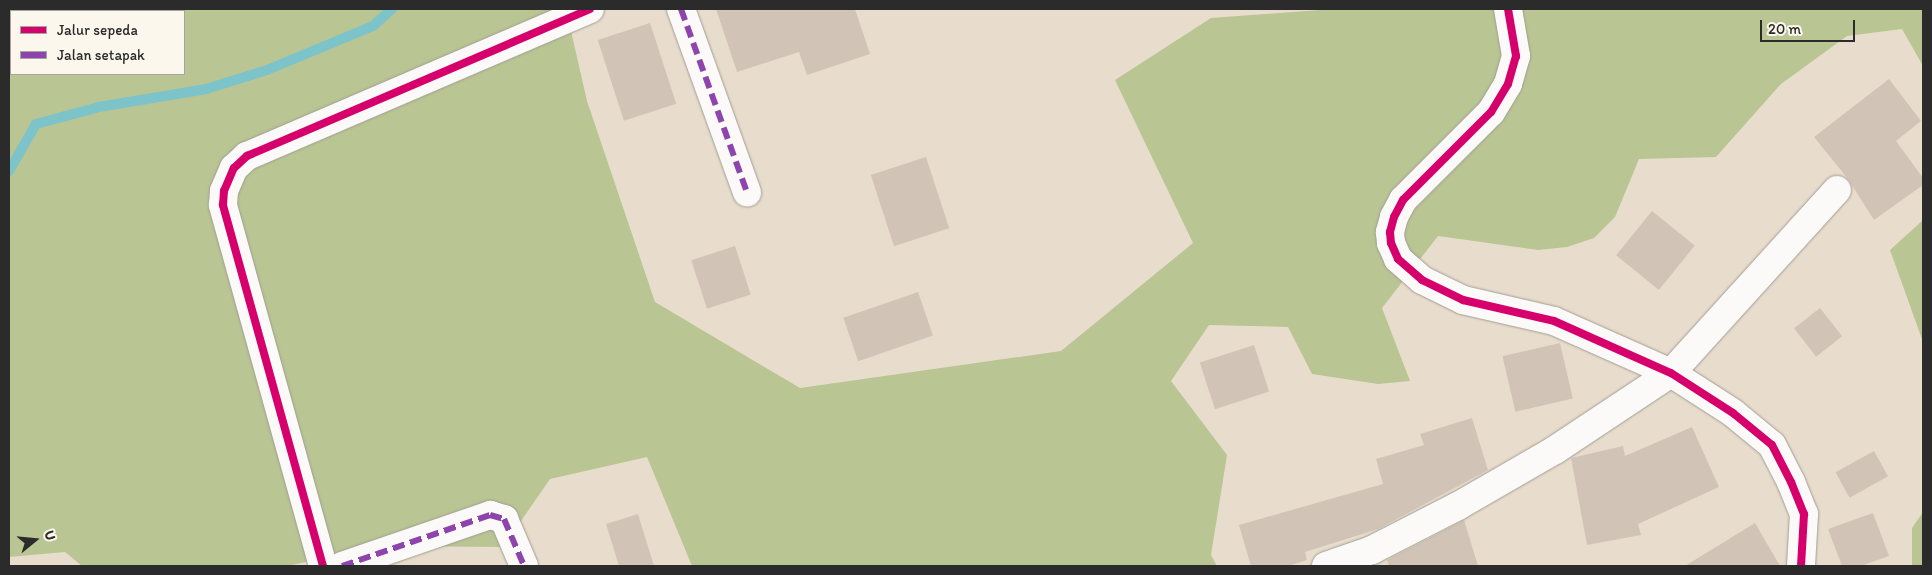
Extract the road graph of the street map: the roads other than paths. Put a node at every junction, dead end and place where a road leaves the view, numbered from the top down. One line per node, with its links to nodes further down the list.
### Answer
1 (590, 9): 7 (street)
2 (681, 9): 5 (street)
3 (1508, 9): 6 (street)
4 (1837, 190): 6 (street)
5 (747, 192)
6 (1671, 372): 10 (street); 11 (street)
7 (324, 566)
8 (342, 566): 9 (street)
9 (524, 566)
10 (1326, 566)
11 (1801, 566)

